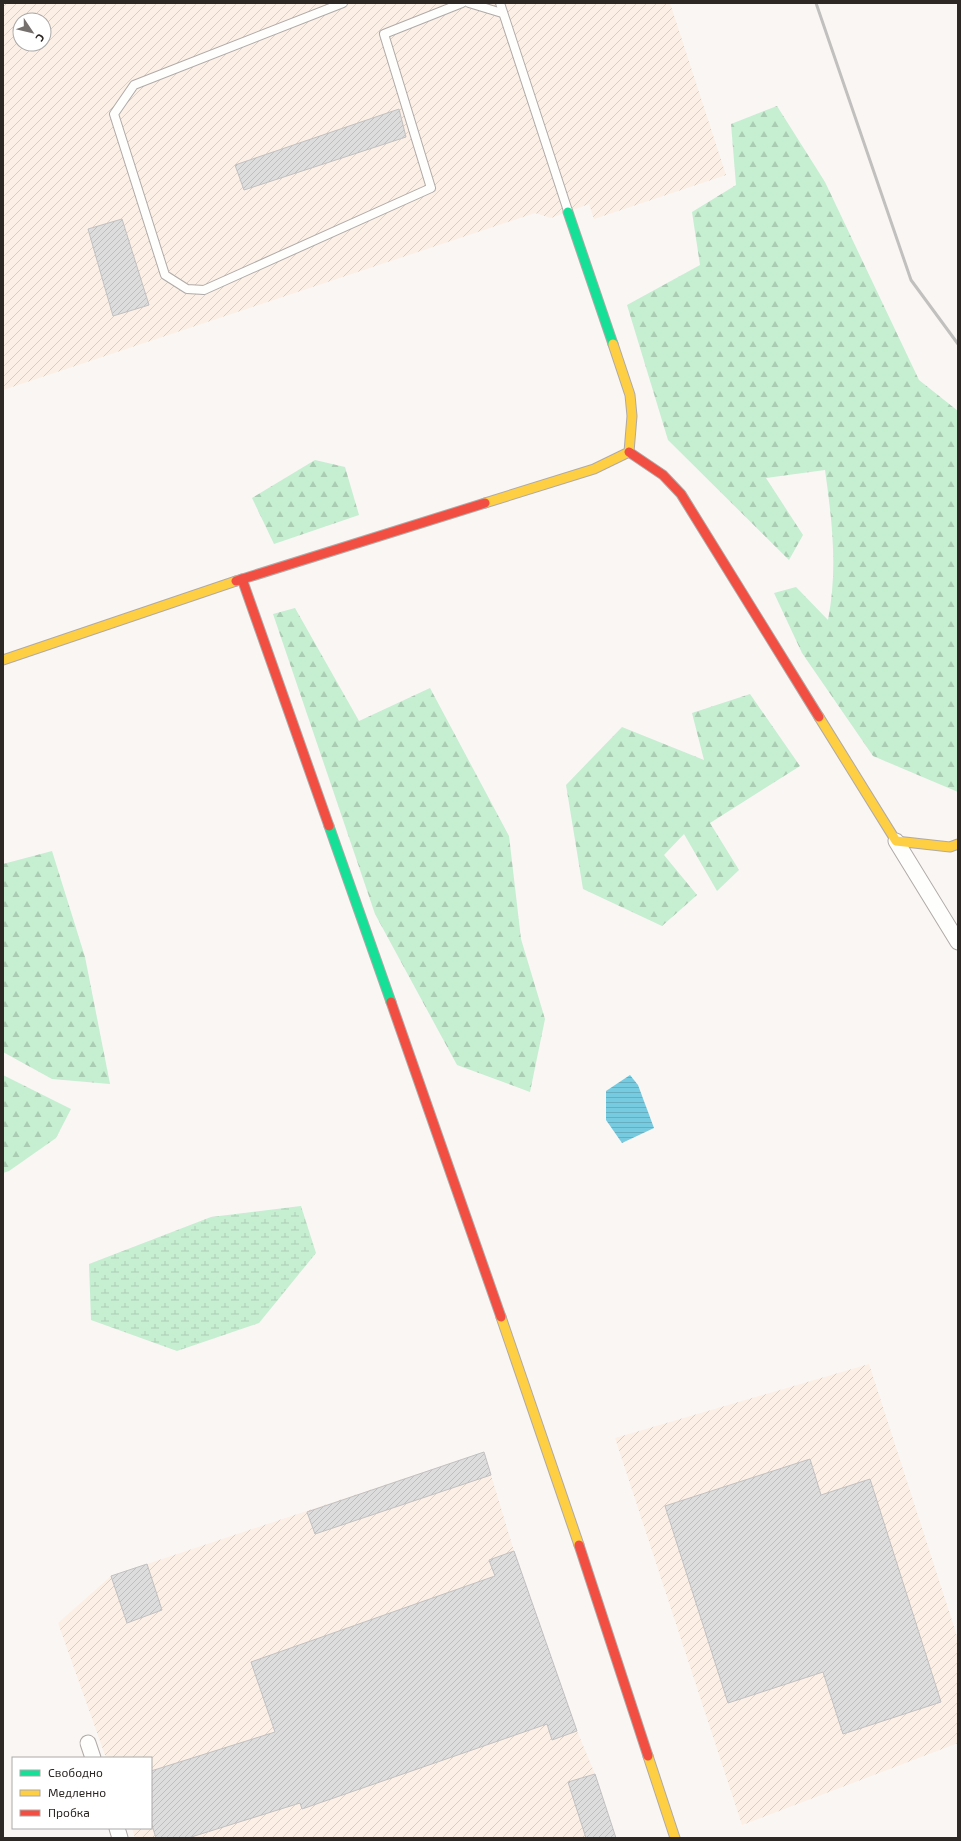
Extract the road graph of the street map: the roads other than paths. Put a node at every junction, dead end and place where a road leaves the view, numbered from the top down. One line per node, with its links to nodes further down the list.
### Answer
1 (343, 3): 2 (lane)
2 (462, 3)
3 (469, 3): 5 (lane)
4 (500, 3): 5 (lane)
5 (502, 13): 6 (lane)
6 (568, 212): 7 (street)
7 (629, 452): 8 (street); 10 (street)
8 (242, 579): 9 (street); 15 (street)
9 (3, 660)
10 (896, 841): 11 (street); 12 (street)
11 (958, 844)
12 (958, 942)
13 (88, 1743): 14 (street)
14 (93, 1757)
15 (675, 1838)

